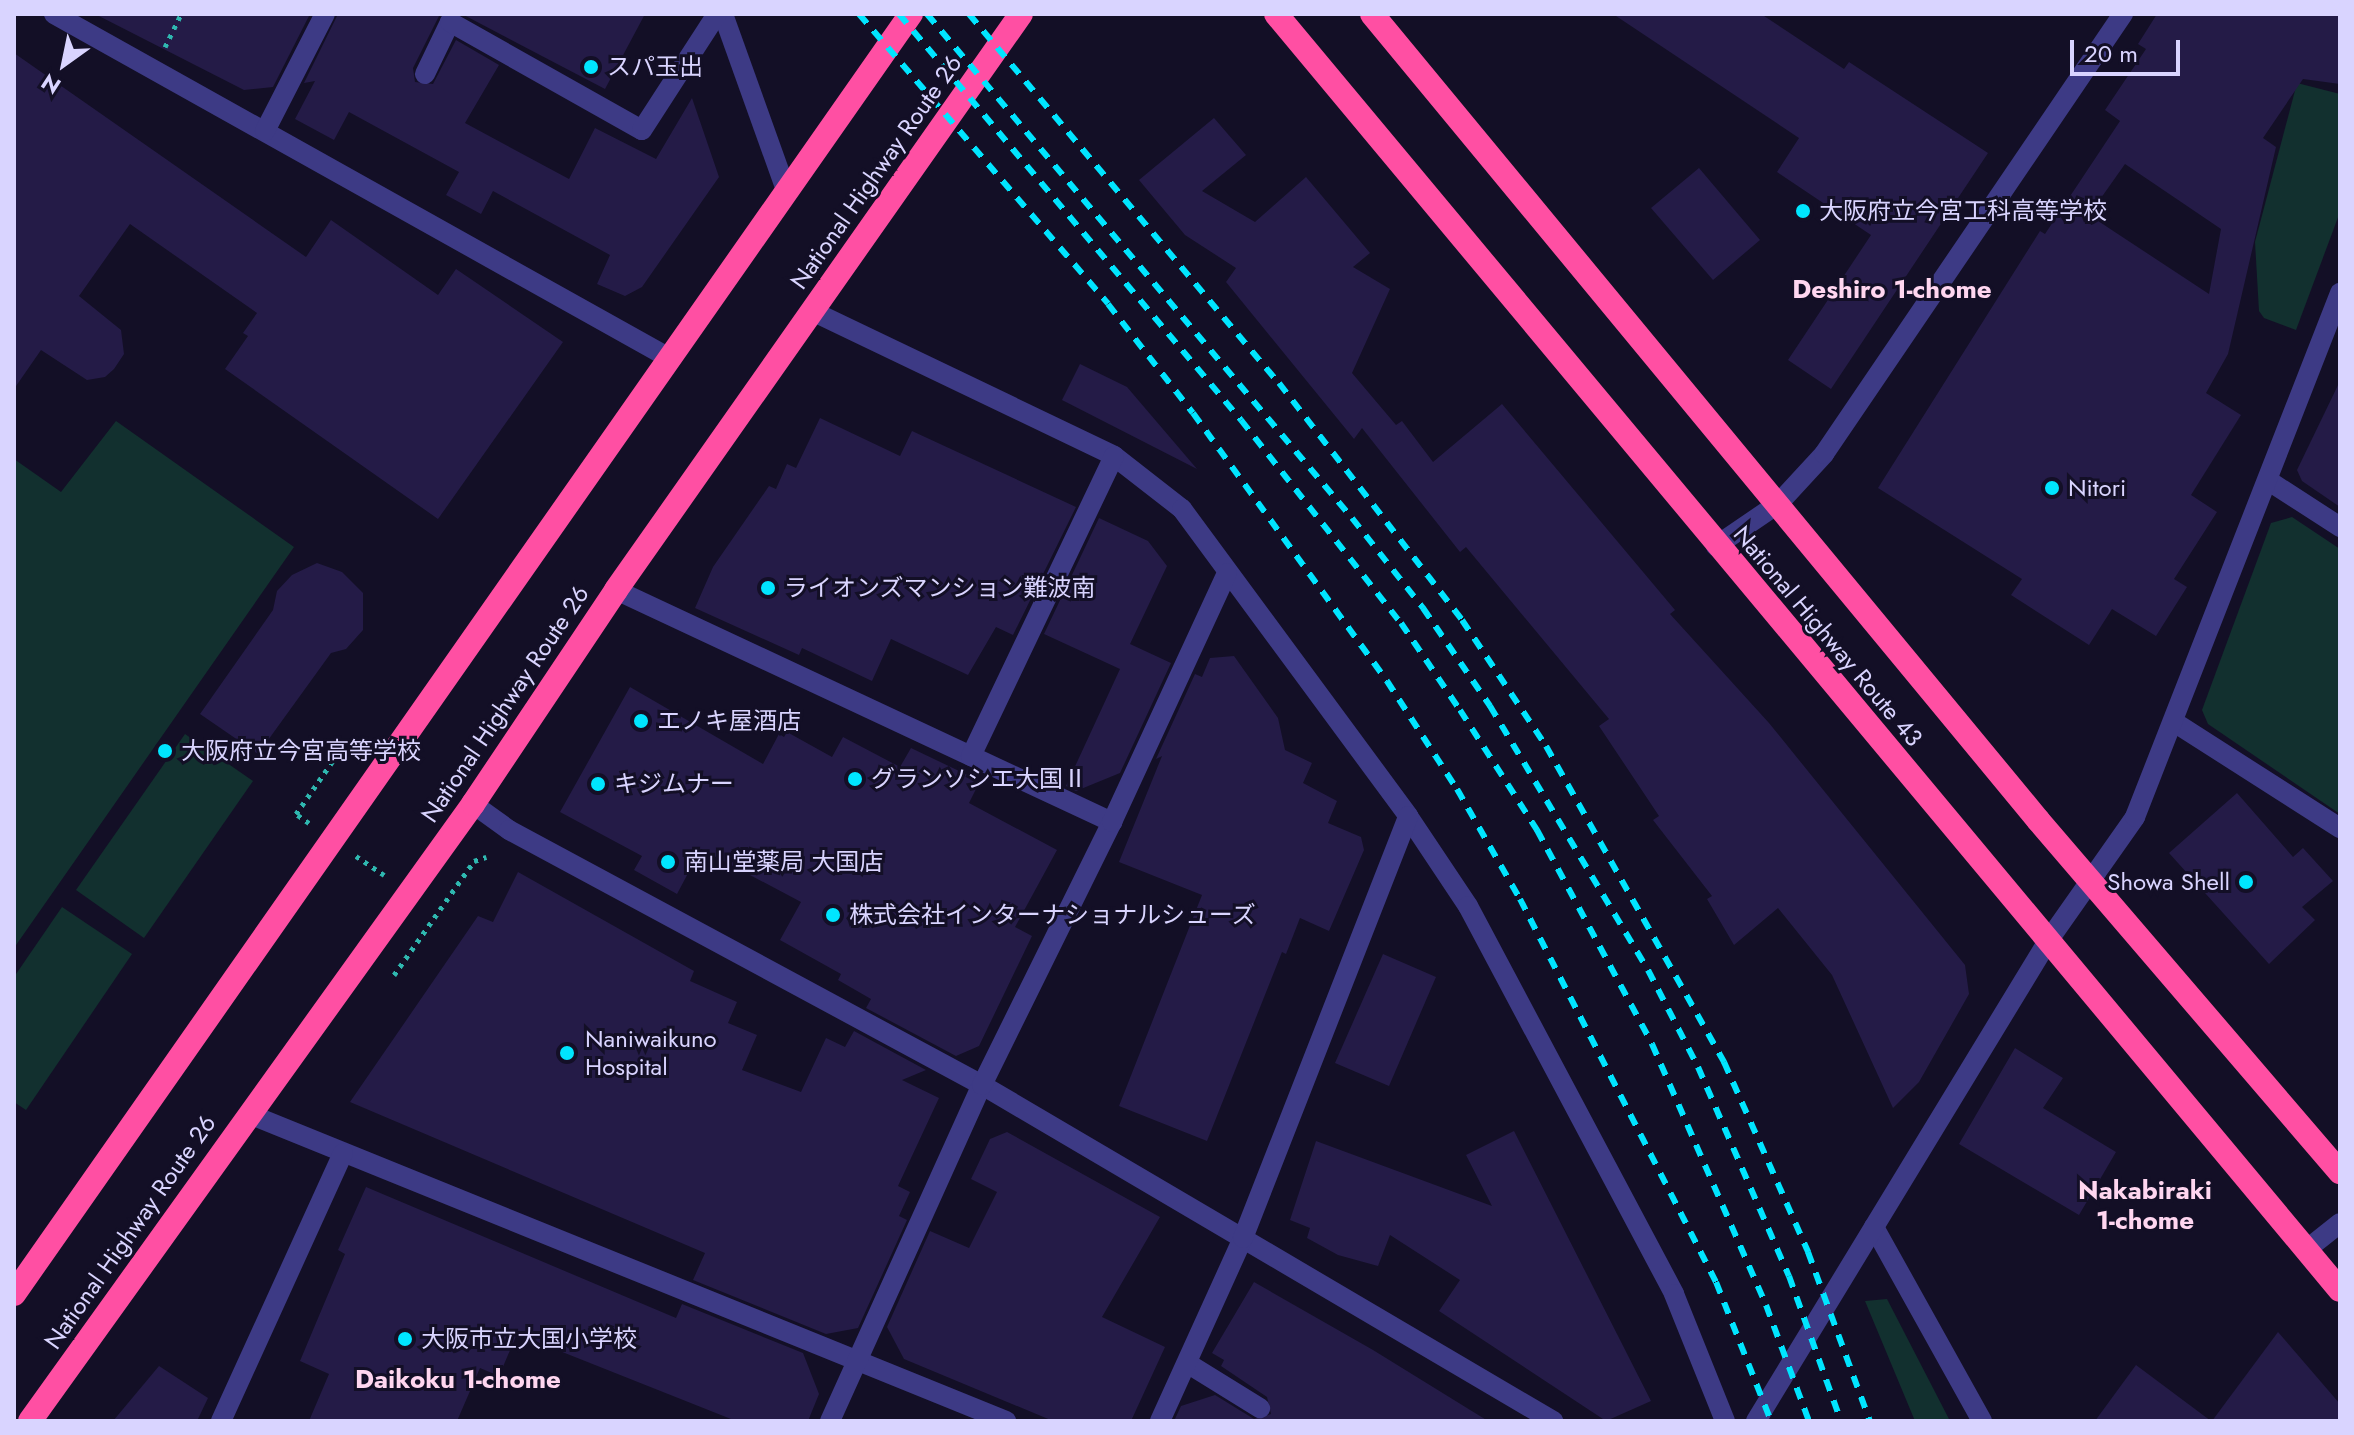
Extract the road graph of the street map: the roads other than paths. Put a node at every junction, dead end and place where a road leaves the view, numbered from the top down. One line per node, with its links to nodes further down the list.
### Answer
1 (54, 14): 10 (street)
2 (325, 14): 10 (street)
3 (720, 14): 9 (street); 11 (street)
4 (911, 14): 11 (highway)
5 (1021, 14): 13 (highway, National Highway Route 26)
6 (1276, 14): 19 (highway, National Highway Route 43)
7 (1372, 14): 17 (highway, National Highway Route 43)
8 (2123, 14): 17 (street)
9 (425, 74)
10 (265, 131): 14 (street)
11 (787, 193): 14 (highway)
12 (2340, 293): 16 (street)
13 (812, 311): 15 (street); 21 (highway, National Highway Route 26)
14 (671, 359): 39 (highway)
15 (1114, 456): 20 (street); 23 (street)
16 (2269, 481): 18 (street); 22 (street)
17 (1779, 503): 19 (street); 28 (highway, National Highway Route 43)
18 (2340, 527)
19 (1716, 546): 29 (highway, National Highway Route 43)
20 (1227, 573): 25 (street); 26 (street)
21 (616, 590): 23 (street); 24 (highway, National Highway Route 26)
22 (2174, 722): 27 (street); 28 (street)
23 (971, 756): 26 (street)
24 (473, 804): 30 (street); 31 (highway, National Highway Route 26)
25 (1408, 816): 36 (street); 49 (street)
26 (1112, 822): 30 (street)
27 (2340, 828)
28 (2092, 882): 29 (street); 33 (highway, National Highway Route 43)
29 (2048, 941): 35 (street); 37 (highway, National Highway Route 43)
30 (982, 1085): 36 (street); 40 (street)
31 (249, 1114): 32 (street); 43 (highway, National Highway Route 26)
32 (343, 1153): 40 (street); 44 (street)
33 (2340, 1172)
34 (2340, 1223): 37 (street)
35 (1874, 1227): 50 (street); 51 (street)
36 (1243, 1238): 41 (street); 48 (street)
37 (2306, 1250): 38 (highway, National Highway Route 43)
38 (2340, 1290)
39 (14, 1294)
40 (859, 1359): 45 (street); 46 (street)
41 (1187, 1363): 42 (street); 47 (street)
42 (1260, 1408)
43 (30, 1421)
44 (221, 1421)
45 (830, 1421)
46 (1006, 1421)
47 (1160, 1421)
48 (1553, 1421)
49 (1725, 1421)
50 (1756, 1421)
51 (1982, 1421)

